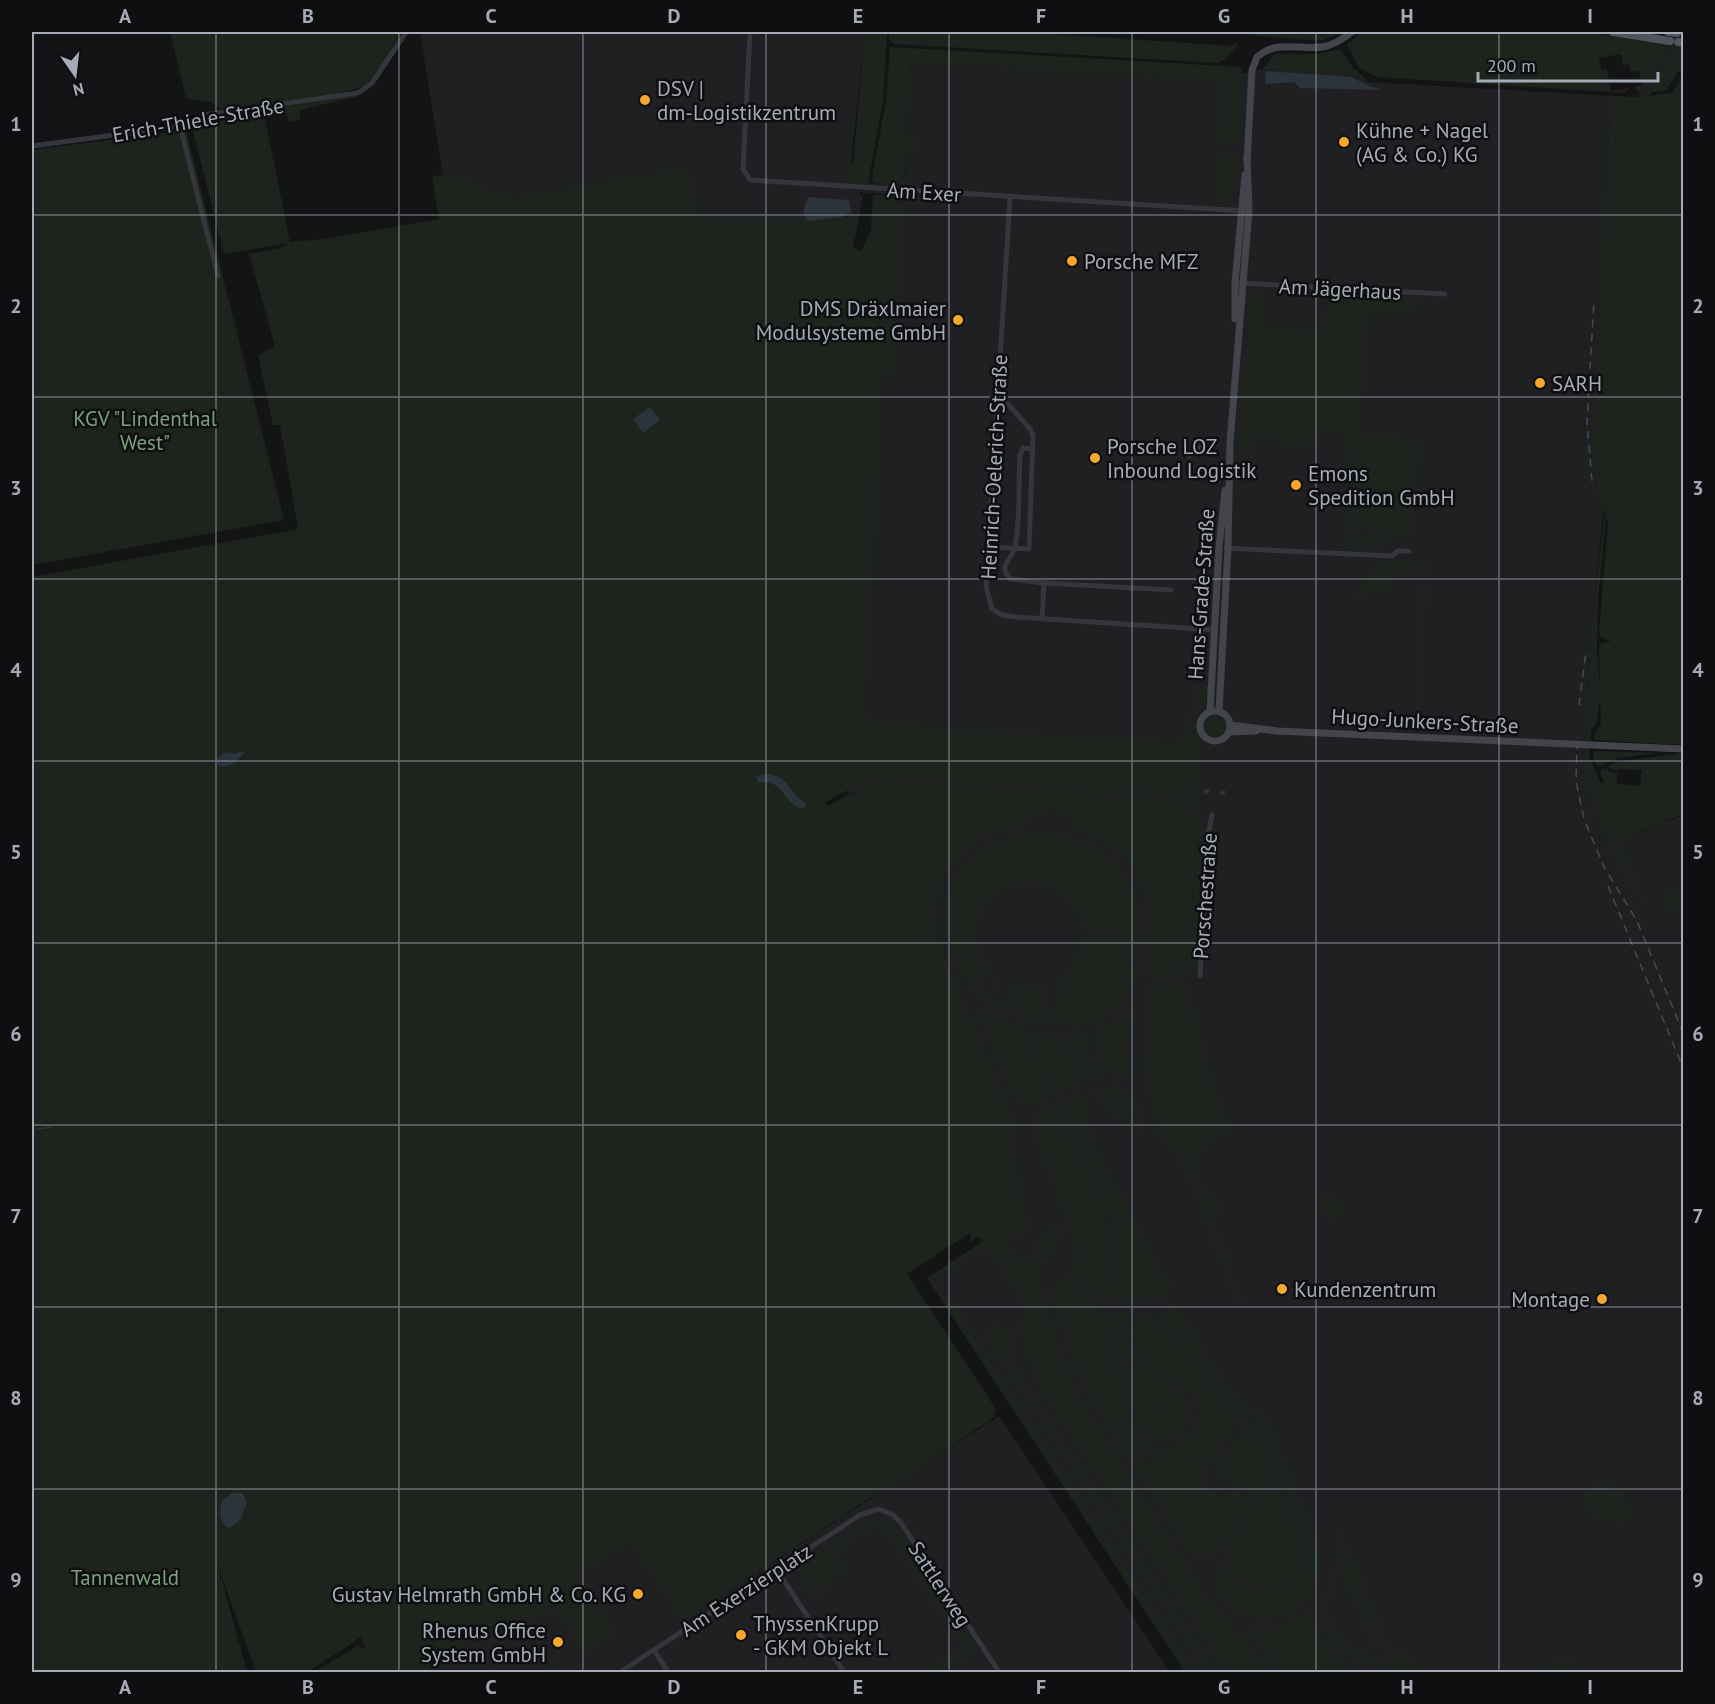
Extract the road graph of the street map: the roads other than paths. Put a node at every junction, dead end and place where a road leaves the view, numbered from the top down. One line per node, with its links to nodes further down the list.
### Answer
1 (406, 32): 8 (street, Erich-Thiele-Straße)
2 (750, 32): 11 (street, Am Exer)
3 (1347, 32): 6 (street)
4 (1352, 32): 6 (street, Hans-Grade-Straße)
5 (1613, 32): 7 (main road)
6 (1341, 40): 10 (street, Hans-Grade-Straße)
7 (1677, 42)
8 (180, 126): 9 (street, Erich-Thiele-Straße); 14 (street)
9 (32, 146)
10 (1247, 157): 12 (street, Hans-Grade-Straße); 13 (street, Hans-Grade-Straße)
11 (1010, 198): 12 (street, Am Exer); 19 (street, Heinrich-Oelerich-Straße)
12 (1240, 211): 13 (street, Am Exer); 15 (street, Hans-Grade-Straße)
13 (1249, 211): 16 (street, Hans-Grade-Straße)
14 (218, 276)
15 (1234, 283): 16 (street, Am Jägerhaus); 18 (street, Hans-Grade-Straße)
16 (1243, 284): 17 (street, Am Jägerhaus); 18 (street, Hans-Grade-Straße)
17 (1444, 294)
18 (1236, 345): 20 (street, Hans-Grade-Straße)
19 (998, 393): 22 (street); 24 (street, Heinrich-Oelerich-Straße)
20 (1230, 442): 25 (street, Hans-Grade-Straße); 26 (street, Hans-Grade-Straße)
21 (1202, 446): 23 (street)
22 (1033, 448): 27 (street); 27 (street)
23 (1189, 456)
24 (989, 547): 27 (street); 31 (street, Heinrich-Oelerich-Straße)
25 (1219, 547): 26 (street); 32 (street, Hans-Grade-Straße)
26 (1228, 548): 28 (street); 33 (street, Hans-Grade-Straße)
27 (1015, 549): 29 (street)
28 (1409, 551)
29 (1044, 583): 30 (street); 31 (street)
30 (1171, 590)
31 (1042, 619): 32 (street, Heinrich-Oelerich-Straße)
32 (1215, 630): 33 (street, Heinrich-Oelerich-Straße); 34 (street, Hans-Grade-Straße)
33 (1223, 630): 35 (street, Hans-Grade-Straße)
34 (1210, 711): 35 (street); 36 (street)
35 (1219, 711): 36 (street)
36 (1229, 729): 37 (street, Hugo-Junkers-Straße)
37 (1683, 749)
38 (1212, 815): 39 (street, Porschestraße)
39 (1200, 976)
40 (872, 1509): 41 (street, Am Exerzierplatz); 46 (street, Sattlerweg)
41 (777, 1570): 42 (street, Am Exerzierplatz); 45 (street)
42 (654, 1650): 43 (street, Am Exerzierplatz); 44 (street)
43 (620, 1672)
44 (668, 1672)
45 (844, 1672)
46 (997, 1672)

